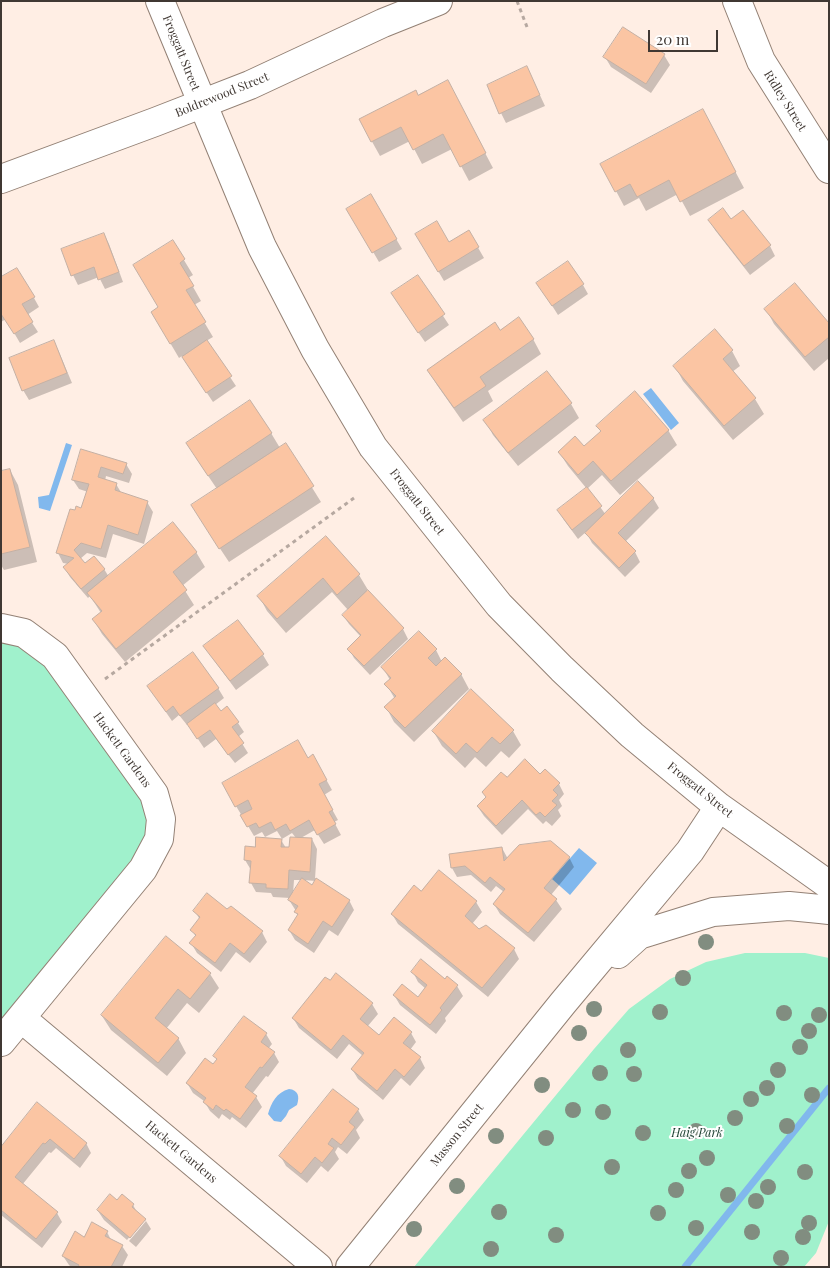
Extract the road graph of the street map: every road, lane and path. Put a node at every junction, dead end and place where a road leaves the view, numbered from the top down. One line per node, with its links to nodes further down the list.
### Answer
1 (160, 1): 6 (street, Froggatt Street)
2 (438, 1): 6 (street, Boldrewood Street)
3 (517, 1): 5 (path)
4 (736, 1): 7 (street, Ridley Street)
5 (527, 26)
6 (202, 104): 8 (street, Boldrewood Street); 12 (street, Froggatt Street)
7 (829, 169)
8 (1, 179)
9 (354, 498): 11 (path)
10 (1, 628): 16 (street, Hackett Gardens)
11 (105, 679)
12 (719, 807): 13 (street, Froggatt Street); 15 (street, Masson Street)
13 (829, 885)
14 (829, 910): 15 (street, Masson Street)
15 (563, 1003): 19 (street, Masson Street)
16 (21, 1018): 17 (street, Hackett Gardens); 18 (street, Hackett Gardens)
17 (1, 1042)
18 (318, 1267)
19 (350, 1267)

